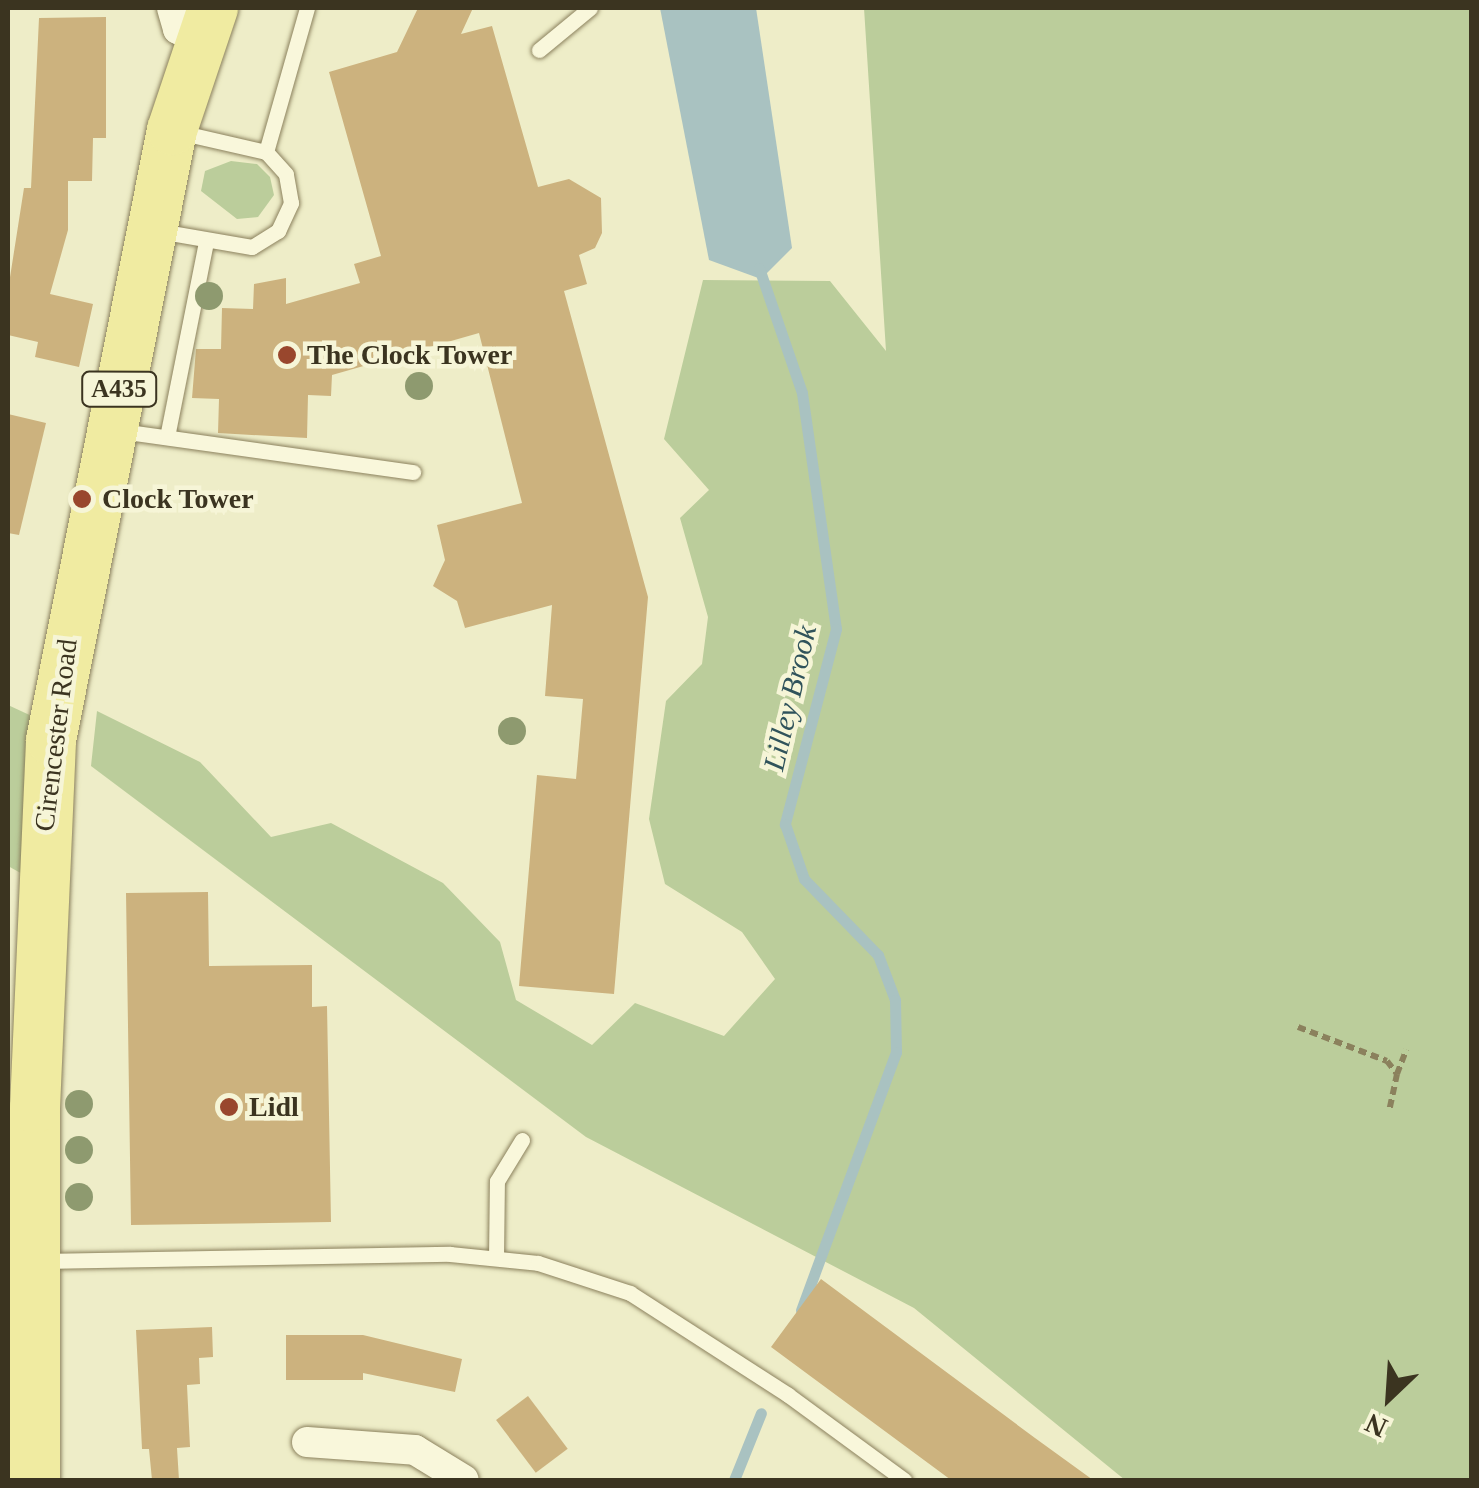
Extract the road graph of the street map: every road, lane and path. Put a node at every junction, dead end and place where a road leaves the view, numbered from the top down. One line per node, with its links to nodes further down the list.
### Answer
1 (306, 8): 6 (lane)
2 (590, 8): 4 (lane)
3 (196, 19): 5 (main road, Cirencester Road / A435)
4 (539, 50)
5 (172, 130): 6 (lane); 7 (main road, Cirencester Road / A435)
6 (266, 152): 8 (lane)
7 (150, 230): 8 (lane); 9 (main road, Cirencester Road / A435)
8 (206, 242): 10 (lane)
9 (112, 430): 10 (lane); 18 (main road, Cirencester Road / A435)
10 (167, 437): 11 (lane)
11 (413, 472)
12 (1298, 1027): 13 (path)
13 (1387, 1061): 14 (path); 14 (path)
14 (1397, 1074): 15 (path)
15 (1389, 1111)
16 (522, 1140): 17 (lane)
17 (496, 1258): 18 (lane); 22 (lane)
18 (32, 1261): 20 (main road, Cirencester Road / A435)
19 (306, 1442): 21 (street)
20 (35, 1480)
21 (464, 1480)
22 (904, 1480)

